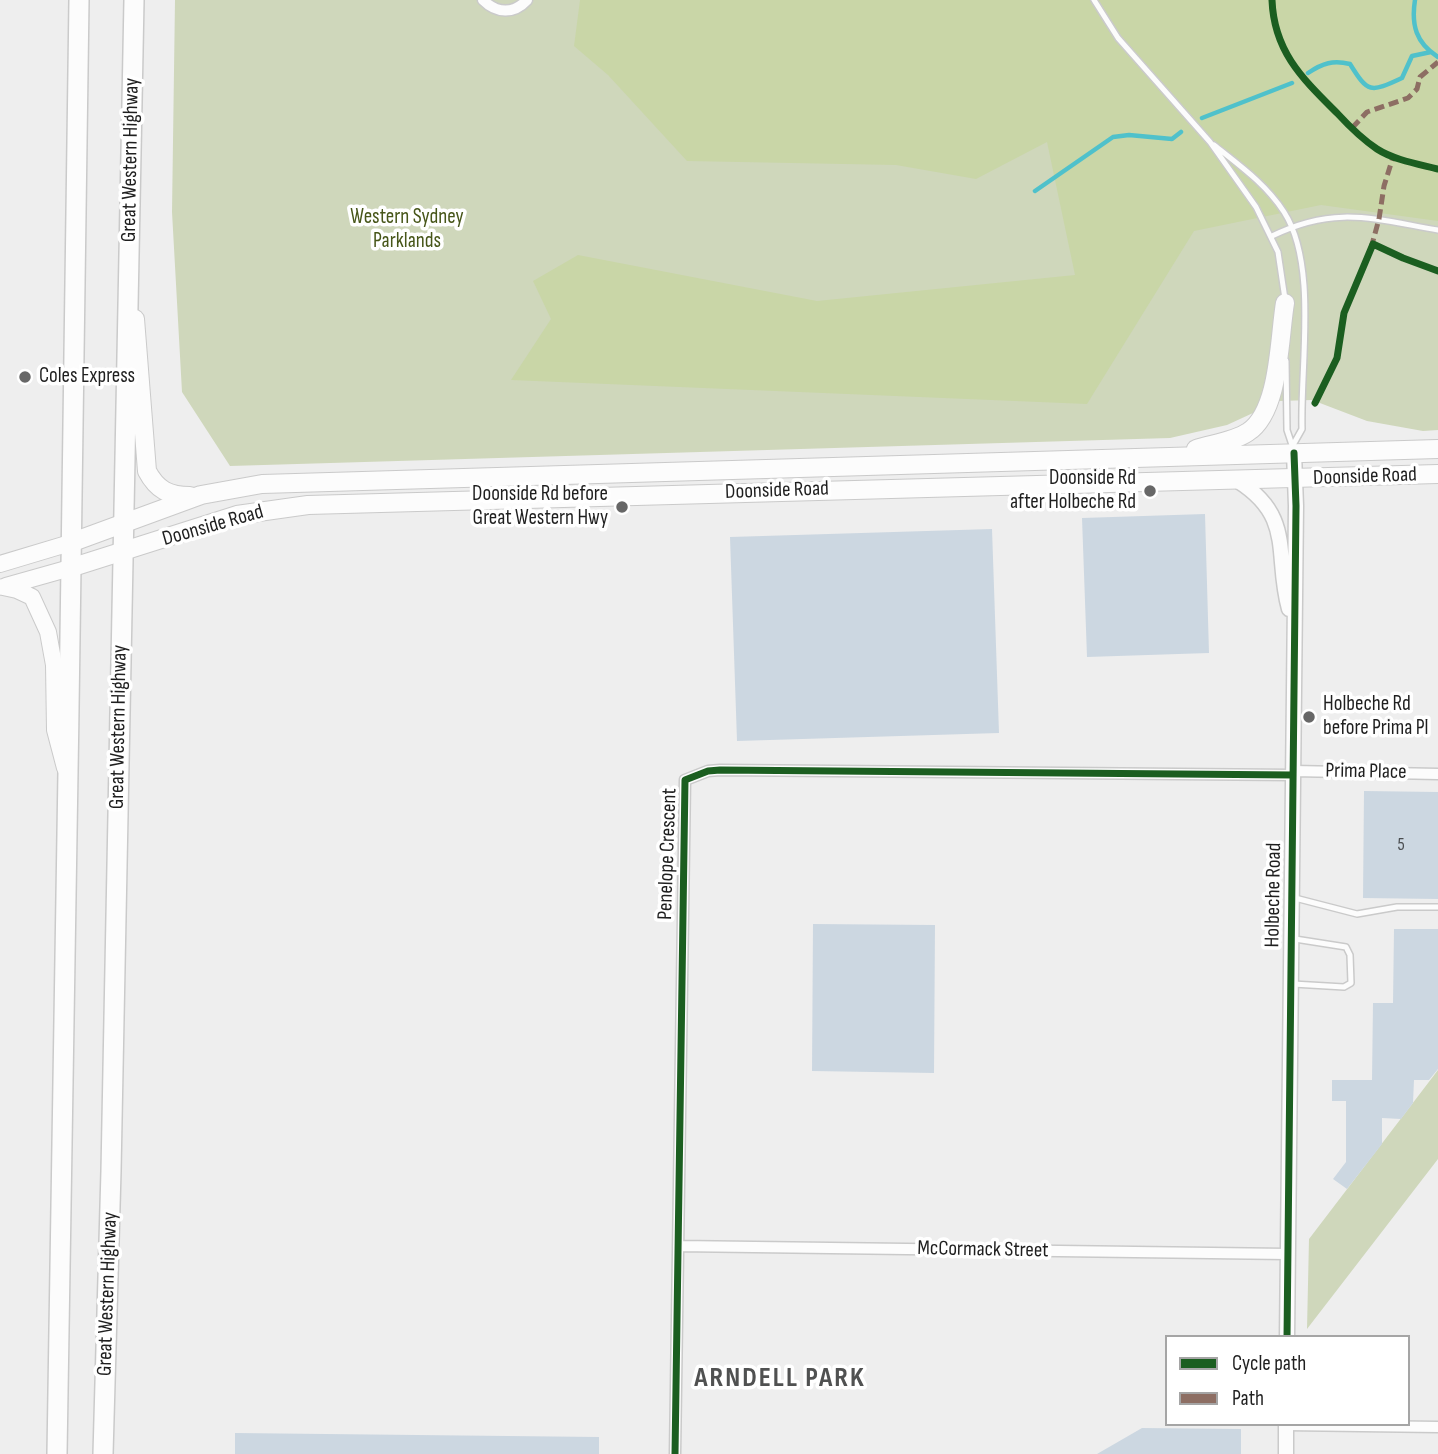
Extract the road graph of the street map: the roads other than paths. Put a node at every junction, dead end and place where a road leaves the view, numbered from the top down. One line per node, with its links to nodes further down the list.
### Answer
1 (79, 0): 20 (highway)
2 (134, 0): 10 (highway, Great Western Highway)
3 (483, 0): 4 (street)
4 (527, 0)
5 (1094, 0): 6 (lane)
6 (1210, 142): 7 (lane); 9 (lane)
7 (1291, 226): 8 (lane); 9 (lane); 12 (lane)
8 (1438, 230)
9 (1272, 236): 11 (lane)
10 (129, 263): 18 (main road); 19 (highway, Great Western Highway)
11 (1285, 303): 12 (lane); 14 (main road)
12 (1294, 449): 13 (main road, Doonside Road); 14 (main road, Doonside Road); 16 (street, Holbeche Road)
13 (1438, 449)
14 (1176, 456): 18 (main road, Doonside Road)
15 (1438, 474): 16 (main road, Doonside Road)
16 (1295, 479): 17 (main road, Doonside Road); 25 (street, Holbeche Road)
17 (1238, 481): 21 (main road, Doonside Road); 25 (street, Holbeche Road)
18 (201, 495): 19 (main road, Doonside Road)
19 (124, 523): 20 (main road, Doonside Road); 21 (highway, Great Western Highway)
20 (70, 543): 22 (main road); 23 (highway)
21 (123, 551): 23 (main road, Doonside Road); 40 (highway, Great Western Highway)
22 (0, 564)
23 (70, 568): 24 (main road); 27 (highway)
24 (1, 587): 27 (main road)
25 (1294, 624): 26 (street, Holbeche Road)
26 (1293, 773): 28 (street, Prima Place); 29 (street, Holbeche Road); 33 (street, Penelope Crescent)
27 (66, 774): 39 (highway)
28 (1438, 774)
29 (1292, 897): 30 (lane); 31 (street, Holbeche Road)
30 (1438, 907)
31 (1291, 938): 32 (street, Holbeche Road); 32 (lane)
32 (1291, 983): 34 (street, Holbeche Road)
33 (678, 1246): 34 (street, McCormack Street); 41 (street, Penelope Crescent)
34 (1287, 1254): 35 (street, Holbeche Road)
35 (1287, 1335)
36 (1286, 1426): 42 (street)
37 (1362, 1426): 38 (street)
38 (1438, 1427)
39 (57, 1454)
40 (103, 1454)
41 (675, 1454)
42 (1286, 1454)

